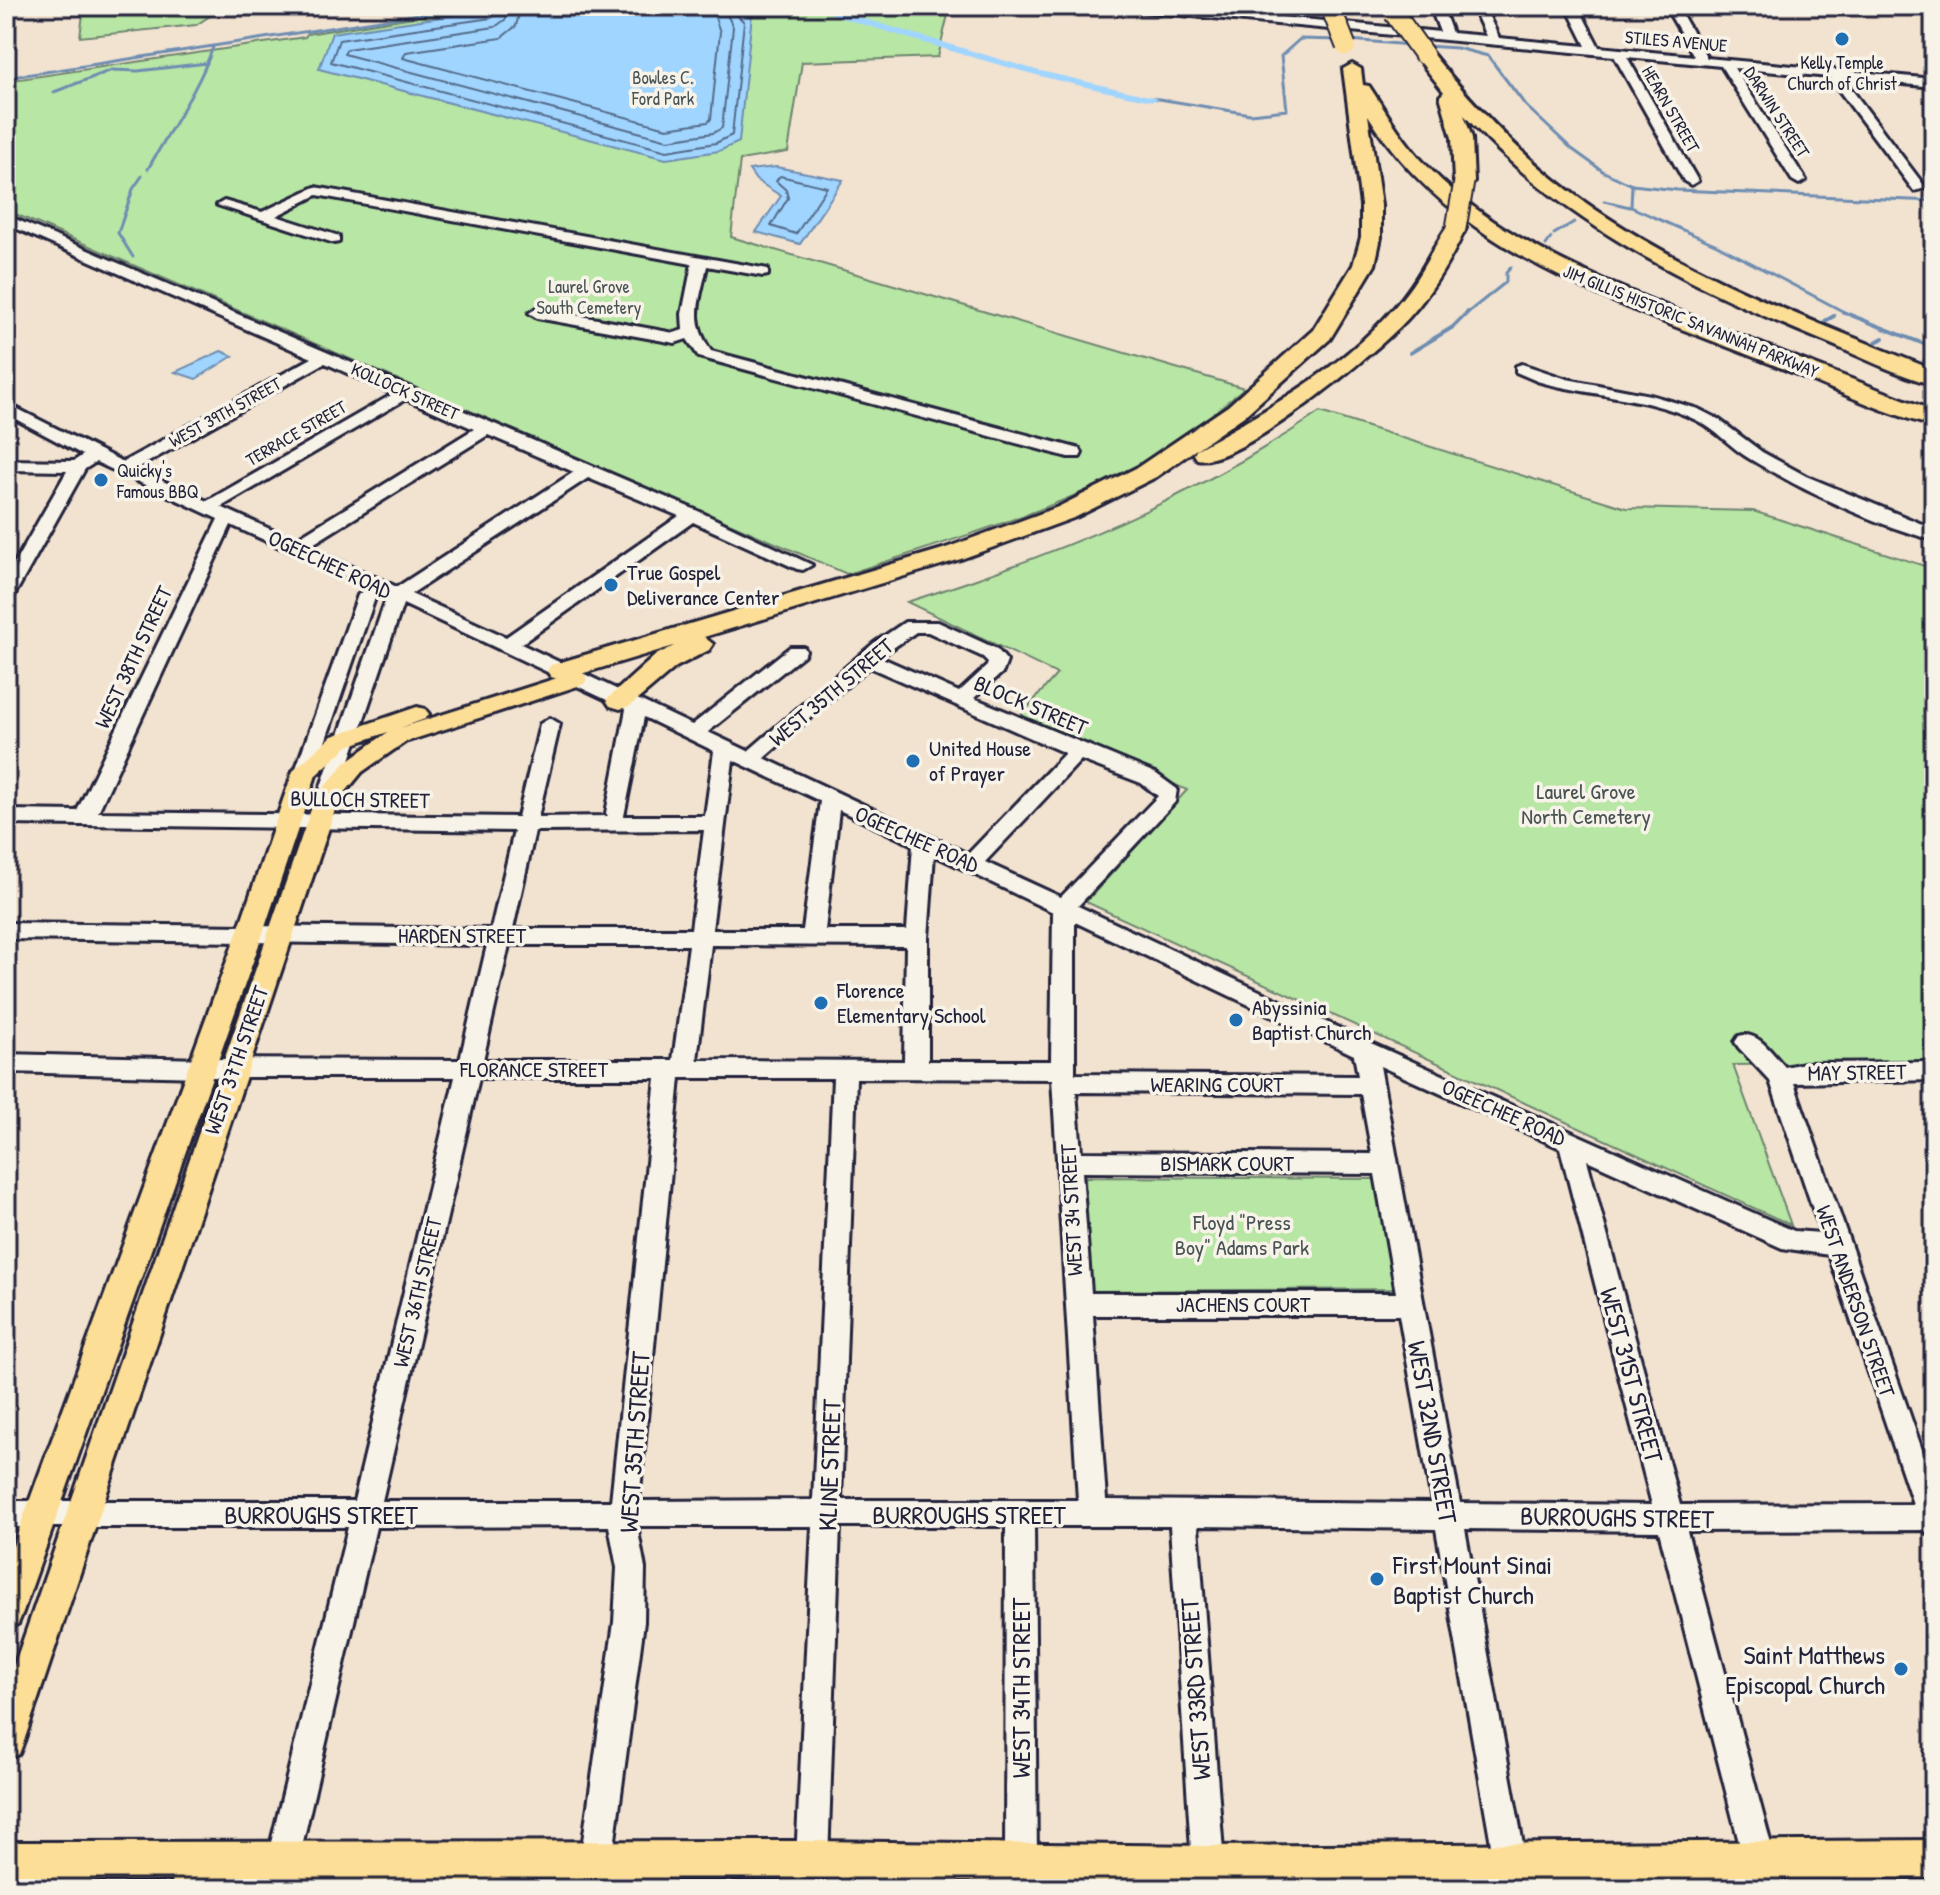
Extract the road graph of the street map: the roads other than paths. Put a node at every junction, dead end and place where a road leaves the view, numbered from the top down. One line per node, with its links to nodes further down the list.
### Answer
1 (1129, 6): 8 (street, STILES AVENUE)
2 (1436, 6): 8 (street)
3 (1478, 6): 9 (street)
4 (1572, 6): 10 (street)
5 (1671, 6): 13 (street)
6 (1331, 7): 12 (highway, JIM GILLIS HISTORIC SAVANNAH PARKWAY, bridge)
7 (1392, 9): 16 (highway, JIM GILLIS HISTORIC SAVANNAH PARKWAY, bridge)
8 (1448, 38): 9 (street, STILES AVENUE)
9 (1494, 41): 10 (street, STILES AVENUE)
10 (1595, 51): 11 (street, STILES AVENUE)
11 (1619, 54): 13 (street, STILES AVENUE); 19 (street, HEARN STREET)
12 (1349, 57): 31 (highway, JIM GILLIS HISTORIC SAVANNAH PARKWAY); 58 (highway)
13 (1702, 60): 14 (street, STILES AVENUE)
14 (1725, 63): 15 (street, STILES AVENUE); 18 (street, DARWIN STREET)
15 (1833, 74): 17 (street, STILES AVENUE); 20 (street)
16 (1445, 82): 29 (highway, JIM GILLIS HISTORIC SAVANNAH PARKWAY); 54 (highway, bridge)
17 (1934, 83)
18 (1799, 180)
19 (1691, 181)
20 (1919, 188)
21 (224, 205): 22 (street)
22 (264, 217): 24 (street); 25 (street)
23 (6, 219): 30 (street, KOLLOCK STREET)
24 (334, 239)
25 (700, 262): 26 (street); 28 (street)
26 (763, 272)
27 (537, 313): 28 (street)
28 (691, 333): 40 (street)
29 (1859, 347): 33 (highway); 34 (highway, JIM GILLIS HISTORIC SAVANNAH PARKWAY)
30 (327, 356): 35 (street, KOLLOCK STREET); 44 (street, WEST 39TH STREET)
31 (1773, 357): 37 (highway, JIM GILLIS HISTORIC SAVANNAH PARKWAY); 39 (highway)
32 (1522, 369): 49 (street)
33 (1934, 371)
34 (1934, 378)
35 (405, 393): 38 (street, KOLLOCK STREET); 46 (street, TERRACE STREET)
36 (6, 408): 41 (street, OGEECHEE ROAD)
37 (1934, 419)
38 (487, 428): 45 (street, KOLLOCK STREET); 50 (street)
39 (1934, 431)
40 (1074, 453)
41 (96, 454): 43 (street); 44 (street, OGEECHEE ROAD)
42 (6, 465): 43 (street)
43 (78, 466): 53 (street)
44 (123, 469): 46 (street, OGEECHEE ROAD)
45 (587, 471): 47 (street, KOLLOCK STREET); 52 (street, WEST 37TH STREET)
46 (207, 508): 48 (street, OGEECHEE ROAD)
47 (692, 515): 51 (street, KOLLOCK STREET); 55 (street)
48 (228, 517): 50 (street, OGEECHEE ROAD); 72 (street, WEST 38TH STREET)
49 (1934, 535)
50 (295, 547): 52 (street, OGEECHEE ROAD)
51 (803, 565)
52 (389, 592): 55 (street, OGEECHEE ROAD); 63 (street, WEST 37TH STREET); 67 (street, WEST 37TH STREET)
53 (6, 594)
54 (706, 640): 58 (highway); 60 (highway)
55 (507, 645): 58 (street, OGEECHEE ROAD)
56 (797, 651): 62 (street)
57 (870, 660): 59 (street, BLOCK STREET); 59 (street, WEST 35TH STREET); 66 (street, WEST 35TH STREET)
58 (568, 675): 60 (street, OGEECHEE ROAD); 63 (main road); 69 (main road)
59 (960, 701): 65 (street, BLOCK STREET)
60 (628, 704): 62 (street, OGEECHEE ROAD); 70 (street)
61 (550, 724): 75 (street, WEST 36TH STREET)
62 (692, 735): 64 (street, OGEECHEE ROAD)
63 (348, 738): 67 (main road); 69 (street, WEST 37TH STREET)
64 (724, 750): 66 (street, OGEECHEE ROAD); 74 (street, WEST 35TH STREET)
65 (1078, 751): 78 (street); 79 (street, BLOCK STREET)
66 (751, 759): 68 (street, OGEECHEE ROAD)
67 (305, 771): 73 (main road, WEST 37TH STREET)
68 (830, 799): 77 (street, OGEECHEE ROAD); 85 (street)
69 (323, 810): 73 (street, BULLOCH STREET); 75 (street, BULLOCH STREET); 81 (main road, WEST 37TH STREET)
70 (616, 813)
71 (11, 817): 72 (street, BULLOCH STREET); 76 (street)
72 (84, 819): 73 (street, BULLOCH STREET)
73 (288, 821): 83 (main road, WEST 37TH STREET)
74 (713, 823): 75 (street, BULLOCH STREET); 84 (street, WEST 35TH STREET)
75 (526, 824): 82 (street, WEST 36TH STREET)
76 (6, 838)
77 (924, 843): 78 (street, OGEECHEE ROAD); 86 (street)
78 (972, 863): 79 (street, OGEECHEE ROAD)
79 (1064, 907): 88 (street, OGEECHEE ROAD); 97 (street, WEST 34 STREET)
80 (6, 931): 83 (street, HARDEN STREET)
81 (280, 934): 82 (street, HARDEN STREET); 83 (street, HARDEN STREET); 91 (main road, WEST 37TH STREET)
82 (499, 934): 84 (street, HARDEN STREET); 92 (street, WEST 36TH STREET)
83 (249, 936): 90 (main road, WEST 37TH STREET)
84 (699, 936): 85 (street, HARDEN STREET); 93 (street, WEST 35TH STREET)
85 (813, 937): 86 (street, HARDEN STREET)
86 (917, 938): 95 (street)
87 (1747, 1042): 98 (street)
88 (1365, 1050): 99 (street, WEST 32ND STREET); 100 (street, OGEECHEE ROAD)
89 (6, 1063): 90 (street, FLORANCE STREET)
90 (202, 1068): 91 (street, FLORANCE STREET); 110 (main road, WEST 37TH STREET)
91 (233, 1068): 92 (street, FLORANCE STREET); 115 (main road, WEST 37TH STREET)
92 (467, 1069): 93 (street, FLORANCE STREET); 111 (street, WEST 36TH STREET)
93 (676, 1069): 94 (street, FLORANCE STREET); 112 (street, WEST 35TH STREET)
94 (845, 1070): 95 (street, FLORANCE STREET); 106 (street, KLINE STREET)
95 (916, 1071): 97 (street, FLORANCE STREET)
96 (1934, 1071): 98 (street, MAY STREET)
97 (1063, 1076): 99 (street, WEARING COURT); 101 (street, WEST 34 STREET)
98 (1780, 1077): 103 (street, WEST ANDERSON STREET)
99 (1371, 1085): 102 (street, WEST 32ND STREET)
100 (1570, 1141): 103 (street, OGEECHEE ROAD); 116 (street, WEST 31ST STREET)
101 (1068, 1162): 102 (street, BISMARK COURT); 104 (street, WEST 34 STREET)
102 (1385, 1164): 105 (street, WEST 32ND STREET)
103 (1836, 1245): 117 (street, WEST ANDERSON STREET)
104 (1077, 1304): 105 (street, JACHENS COURT); 107 (street, WEST 34 STREET)
105 (1410, 1304): 114 (street, WEST 32ND STREET)
106 (827, 1513): 112 (street, BURROUGHS STREET); 113 (street, BURROUGHS STREET); 121 (street, KLINE STREET)
107 (1093, 1513): 108 (street, BURROUGHS STREET); 113 (street, BURROUGHS STREET)
108 (1183, 1513): 114 (street, BURROUGHS STREET); 126 (street, WEST 33RD STREET)
109 (6, 1514): 110 (street, BURROUGHS STREET)
110 (41, 1514): 115 (street, BURROUGHS STREET); 118 (main road, WEST 37TH STREET)
111 (367, 1515): 112 (street, BURROUGHS STREET); 115 (street, BURROUGHS STREET); 128 (street, WEST 36TH STREET)
112 (624, 1515): 124 (street, WEST 35TH STREET)
113 (1020, 1515): 125 (street, WEST 34TH STREET)
114 (1447, 1515): 116 (street, BURROUGHS STREET); 123 (street, WEST 32ND STREET)
115 (85, 1516): 119 (main road, WEST 37TH STREET)
116 (1670, 1518): 117 (street, BURROUGHS STREET); 127 (street, WEST 31ST STREET)
117 (1933, 1520)
118 (6, 1612)
119 (6, 1741)
120 (1934, 1859): 127 (main road)
121 (812, 1860): 124 (main road); 125 (main road)
122 (6, 1861): 128 (main road)
123 (1510, 1861): 126 (main road); 127 (main road)
124 (596, 1862): 128 (main road)
125 (1021, 1862): 126 (main road)
126 (1208, 1865)
127 (1764, 1876)
128 (277, 1878): 129 (main road); 130 (main road)
129 (188, 1889)
130 (480, 1889)

